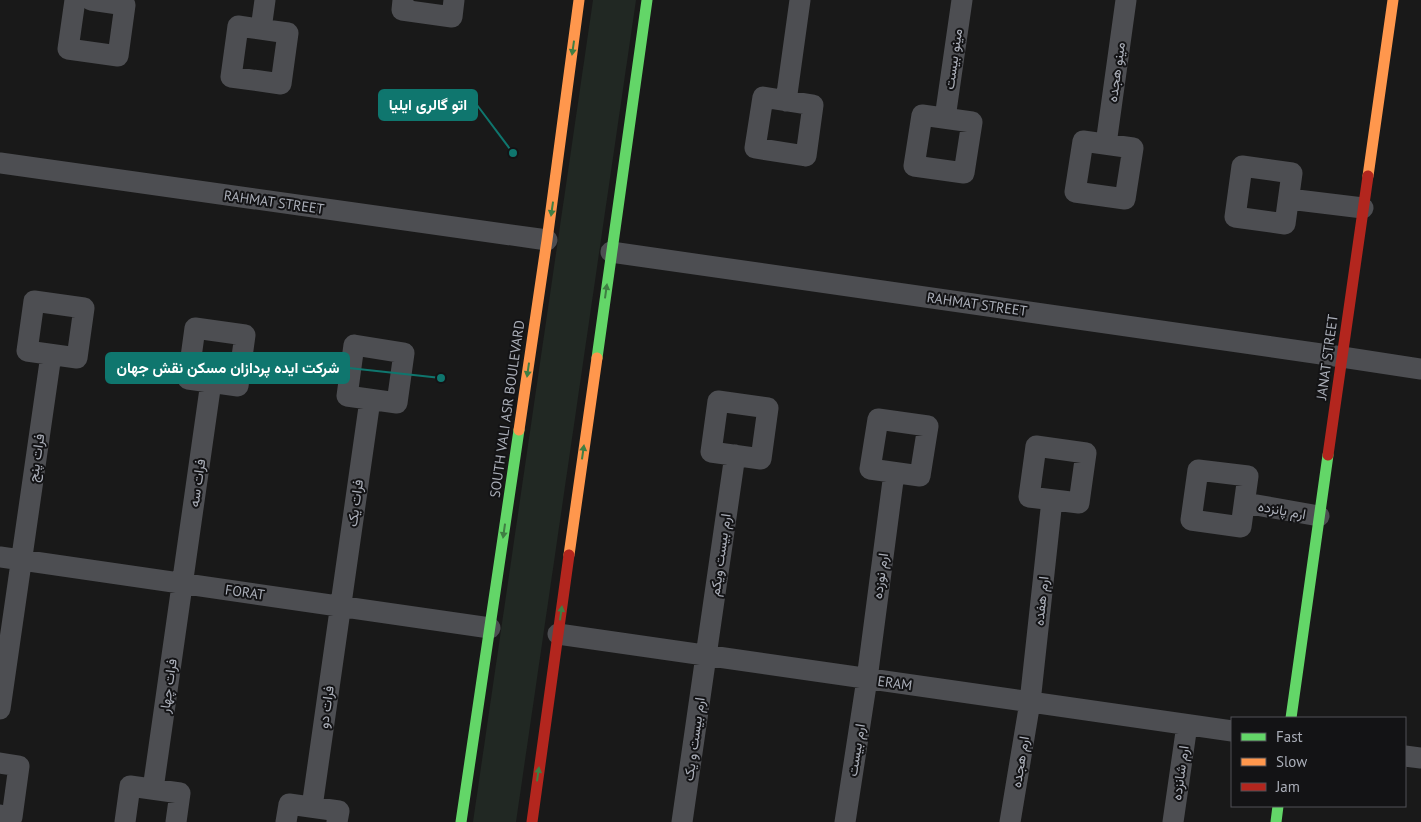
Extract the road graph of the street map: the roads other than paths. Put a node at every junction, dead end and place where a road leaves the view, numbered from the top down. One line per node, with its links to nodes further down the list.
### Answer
1 (75, 0): 2 (street)
2 (96, 0)
3 (265, 0): 12 (street)
4 (403, 0): 5 (street)
5 (454, 0)
6 (579, 0): 19 (main road, SOUTH VALI ASR BOULEVARD, one-way to 19)
7 (647, 0): 20 (main road)
8 (800, 0): 13 (street)
9 (962, 0): 14 (street, مینو بیست)
10 (1126, 0): 15 (street, مینو هجده)
11 (1392, 0): 18 (main road, JANAT STREET)
12 (261, 29)
13 (786, 101)
14 (945, 118)
15 (1106, 144)
16 (0, 163): 19 (street, RAHMAT STREET)
17 (1289, 199): 18 (street)
18 (1363, 208): 22 (main road, JANAT STREET)
19 (547, 240): 35 (main road, SOUTH VALI ASR BOULEVARD, one-way to 35)
20 (611, 252): 22 (street, RAHMAT STREET); 36 (main road, one-way to 20)
21 (50, 355): 32 (street, فرات پنج)
22 (1342, 356): 23 (street, RAHMAT STREET); 30 (main road, JANAT STREET)
23 (1421, 369)
24 (211, 382): 33 (street, فرات سه)
25 (370, 400): 34 (street, فرات یک)
26 (735, 455): 37 (street, ارم بیست ویکم)
27 (894, 473): 38 (street, ارم نوزده)
28 (1052, 500): 39 (street, ارم هفده)
29 (1245, 503): 30 (street, ارم پانزده)
30 (1319, 516): 41 (main road, JANAT STREET)
31 (0, 558): 32 (street, FORAT)
32 (21, 560): 33 (street, FORAT); 40 (street, فرات پنج)
33 (182, 583): 34 (street, FORAT); 47 (street, فرات چهار)
34 (341, 606): 35 (street, FORAT); 48 (street, فرات دو)
35 (490, 628): 55 (main road, SOUTH VALI ASR BOULEVARD)
36 (558, 634): 37 (street, ERAM); 56 (main road, one-way to 36)
37 (706, 656): 38 (street, ERAM); 57 (street, ارم بیست و یک)
38 (866, 679): 39 (street, ERAM); 58 (street, ارم بیست)
39 (1030, 702): 42 (street, ERAM); 59 (street, ارم هجده)
40 (0, 709)
41 (1291, 717)
42 (1187, 725): 43 (street, ERAM); 60 (street, ارم شانزده)
43 (1231, 732)
44 (1406, 756): 45 (street)
45 (1421, 758)
46 (0, 763): 50 (street)
47 (153, 789): 51 (street); 52 (street)
48 (312, 807): 53 (street); 54 (street)
49 (1278, 807): 61 (main road)
50 (0, 815)
51 (125, 822)
52 (176, 822)
53 (286, 822)
54 (337, 822)
55 (461, 822)
56 (532, 822)
57 (682, 822)
58 (845, 822)
59 (1010, 822)
60 (1173, 822)
61 (1276, 822)

